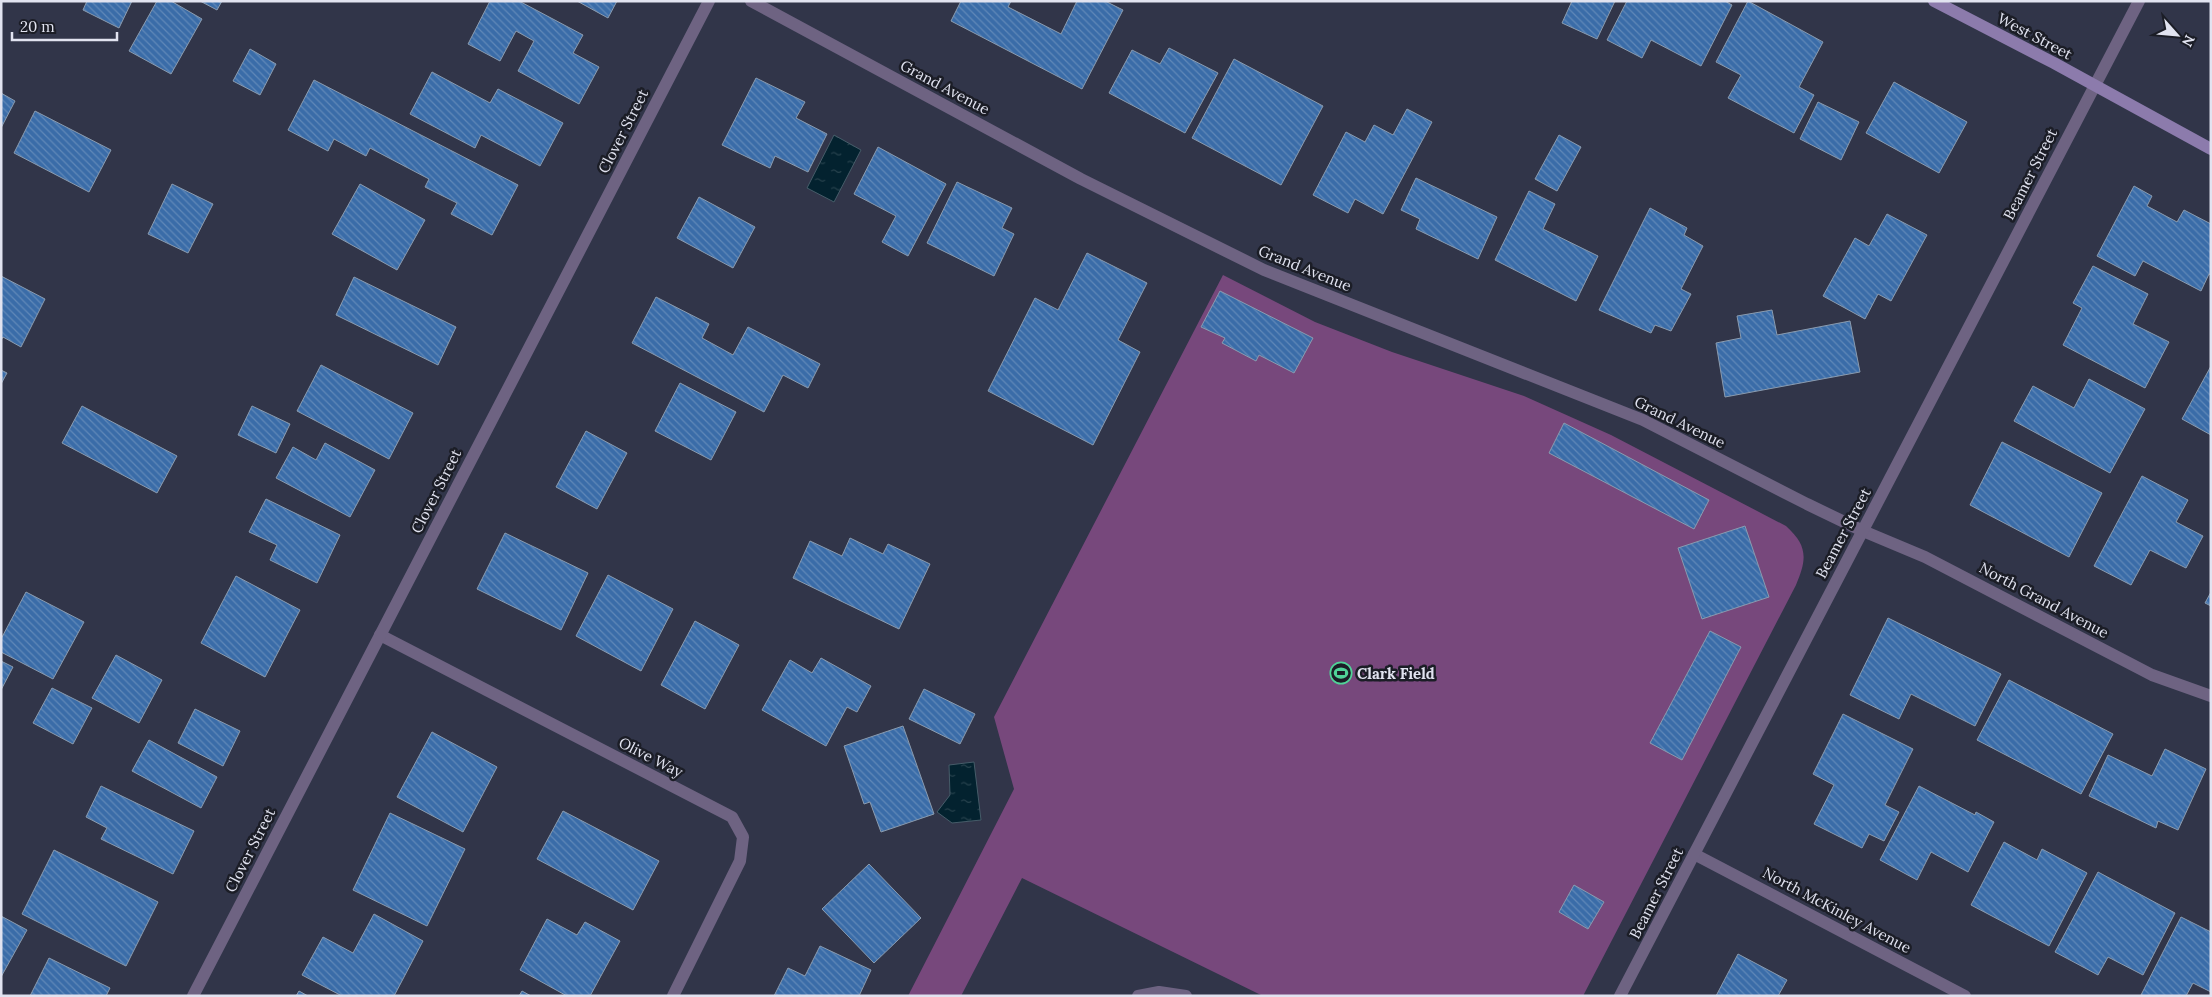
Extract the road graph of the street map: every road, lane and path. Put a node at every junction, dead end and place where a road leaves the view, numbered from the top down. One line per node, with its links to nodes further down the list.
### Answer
1 (709, 1): 8 (street, Clover Street)
2 (751, 1): 7 (street, Grand Avenue)
3 (1934, 1): 5 (main road, West Street)
4 (2139, 1): 5 (street, Beamer Street)
5 (2094, 86): 6 (main road, West Street); 7 (street, Beamer Street)
6 (2211, 149)
7 (1862, 531): 9 (street, North Grand Avenue); 10 (street, Beamer Street)
8 (380, 635): 11 (street, Clover Street); 12 (street, Olive Way)
9 (2211, 696)
10 (1694, 854): 15 (street, Beamer Street); 16 (street, North McKinley Avenue)
11 (193, 996)
12 (673, 996)
13 (1138, 996): 14 (street)
14 (1186, 996)
15 (1620, 996)
16 (1965, 996)

